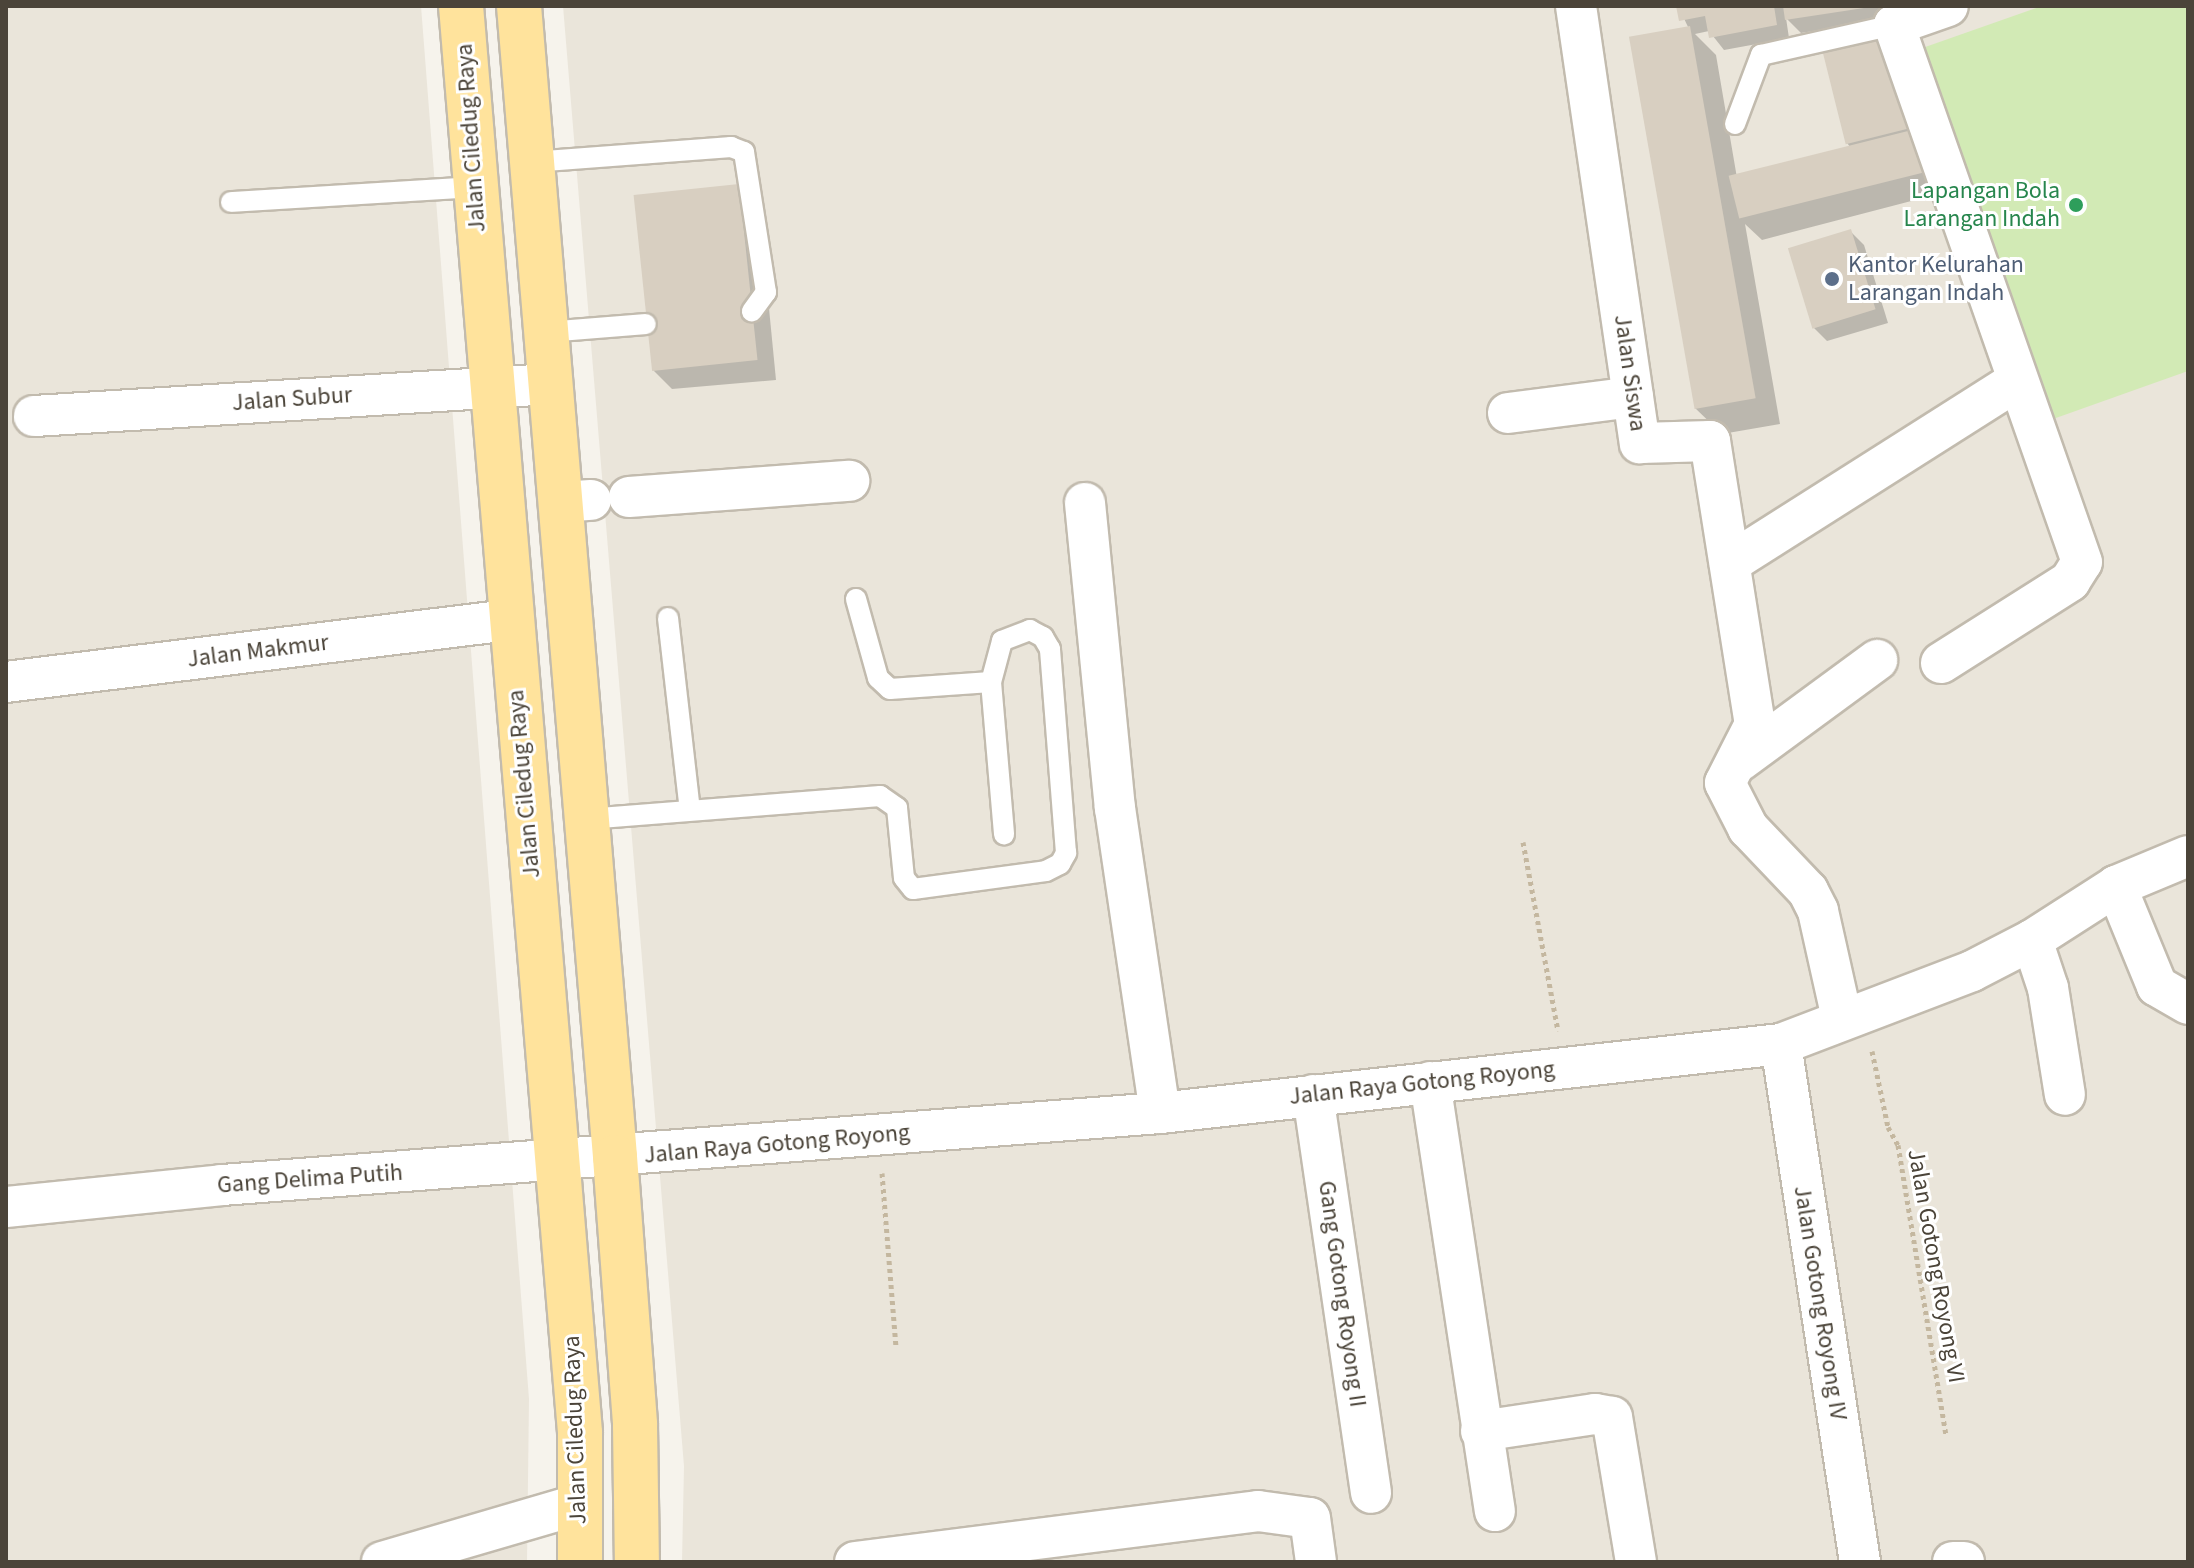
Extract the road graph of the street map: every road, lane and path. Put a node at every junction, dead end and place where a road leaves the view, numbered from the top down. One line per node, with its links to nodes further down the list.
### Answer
1 (461, 6): 8 (main road, Jalan Ciledug Raya)
2 (519, 6): 7 (main road)
3 (1576, 6): 17 (street, Jalan Siswa)
4 (1948, 6): 5 (street)
5 (1894, 25): 6 (lane); 14 (street)
6 (1735, 124)
7 (532, 162): 8 (main road); 10 (lane); 12 (main road)
8 (474, 178): 9 (lane); 13 (main road, Jalan Ciledug Raya)
9 (231, 202)
10 (752, 311)
11 (646, 324): 12 (lane)
12 (547, 332): 13 (main road); 15 (main road)
13 (486, 336): 16 (main road, Jalan Ciledug Raya)
14 (2015, 382): 23 (street); 28 (street)
15 (551, 384): 16 (street, Jalan Subur); 21 (main road)
16 (490, 388): 19 (street, Jalan Subur); 26 (main road, Jalan Ciledug Raya)
17 (1633, 397): 18 (street); 23 (street, Jalan Siswa)
18 (1508, 413)
19 (34, 416)
20 (849, 481): 21 (street)
21 (593, 500): 33 (main road)
22 (1085, 503): 46 (street)
23 (1730, 563): 31 (street, Jalan Siswa)
24 (856, 599): 30 (lane)
25 (668, 618): 32 (lane)
26 (509, 620): 29 (street, Jalan Makmur); 49 (main road, Jalan Ciledug Raya)
27 (1877, 660): 31 (street)
28 (1941, 663)
29 (6, 682)
30 (991, 682): 32 (lane); 34 (lane)
31 (1741, 760): 40 (street, Jalan Siswa)
32 (690, 810): 33 (lane)
33 (587, 819): 48 (main road)
34 (1004, 834)
35 (1523, 842): 42 (path)
36 (2188, 856): 37 (street, Jalan Raya Gotong Royong)
37 (2116, 886): 38 (street, Jalan Raya Gotong Royong); 39 (street)
38 (2032, 940): 40 (street, Jalan Raya Gotong Royong); 45 (street)
39 (2188, 1004)
40 (1853, 1014): 41 (street, Jalan Raya Gotong Royong); 53 (path, Jalan Gotong Royong VI)
41 (1781, 1044): 42 (street, Jalan Raya Gotong Royong); 63 (street, Jalan Gotong Royong IV)
42 (1563, 1068): 43 (street, Jalan Raya Gotong Royong)
43 (1430, 1082): 44 (street, Jalan Raya Gotong Royong); 52 (street)
44 (1313, 1095): 46 (street, Jalan Raya Gotong Royong); 54 (street, Gang Gotong Royong II)
45 (2065, 1095)
46 (1160, 1113): 47 (street, Jalan Raya Gotong Royong)
47 (879, 1136): 48 (street, Jalan Raya Gotong Royong); 51 (path)
48 (615, 1157): 49 (street, Gang Delima Putih); 59 (main road)
49 (557, 1160): 50 (street, Gang Delima Putih); 55 (main road, Jalan Ciledug Raya)
50 (6, 1207)
51 (896, 1346)
52 (1481, 1431): 56 (street); 62 (street)
53 (1946, 1436)
54 (1371, 1493)
55 (580, 1504): 57 (street); 58 (main road, Jalan Ciledug Raya)
56 (1495, 1511)
57 (382, 1562)
58 (580, 1562)
59 (637, 1562)
60 (855, 1562): 61 (street)
61 (1316, 1562)
62 (1636, 1562)
63 (1860, 1562)
64 (1953, 1562): 65 (street)
65 (1964, 1562)

